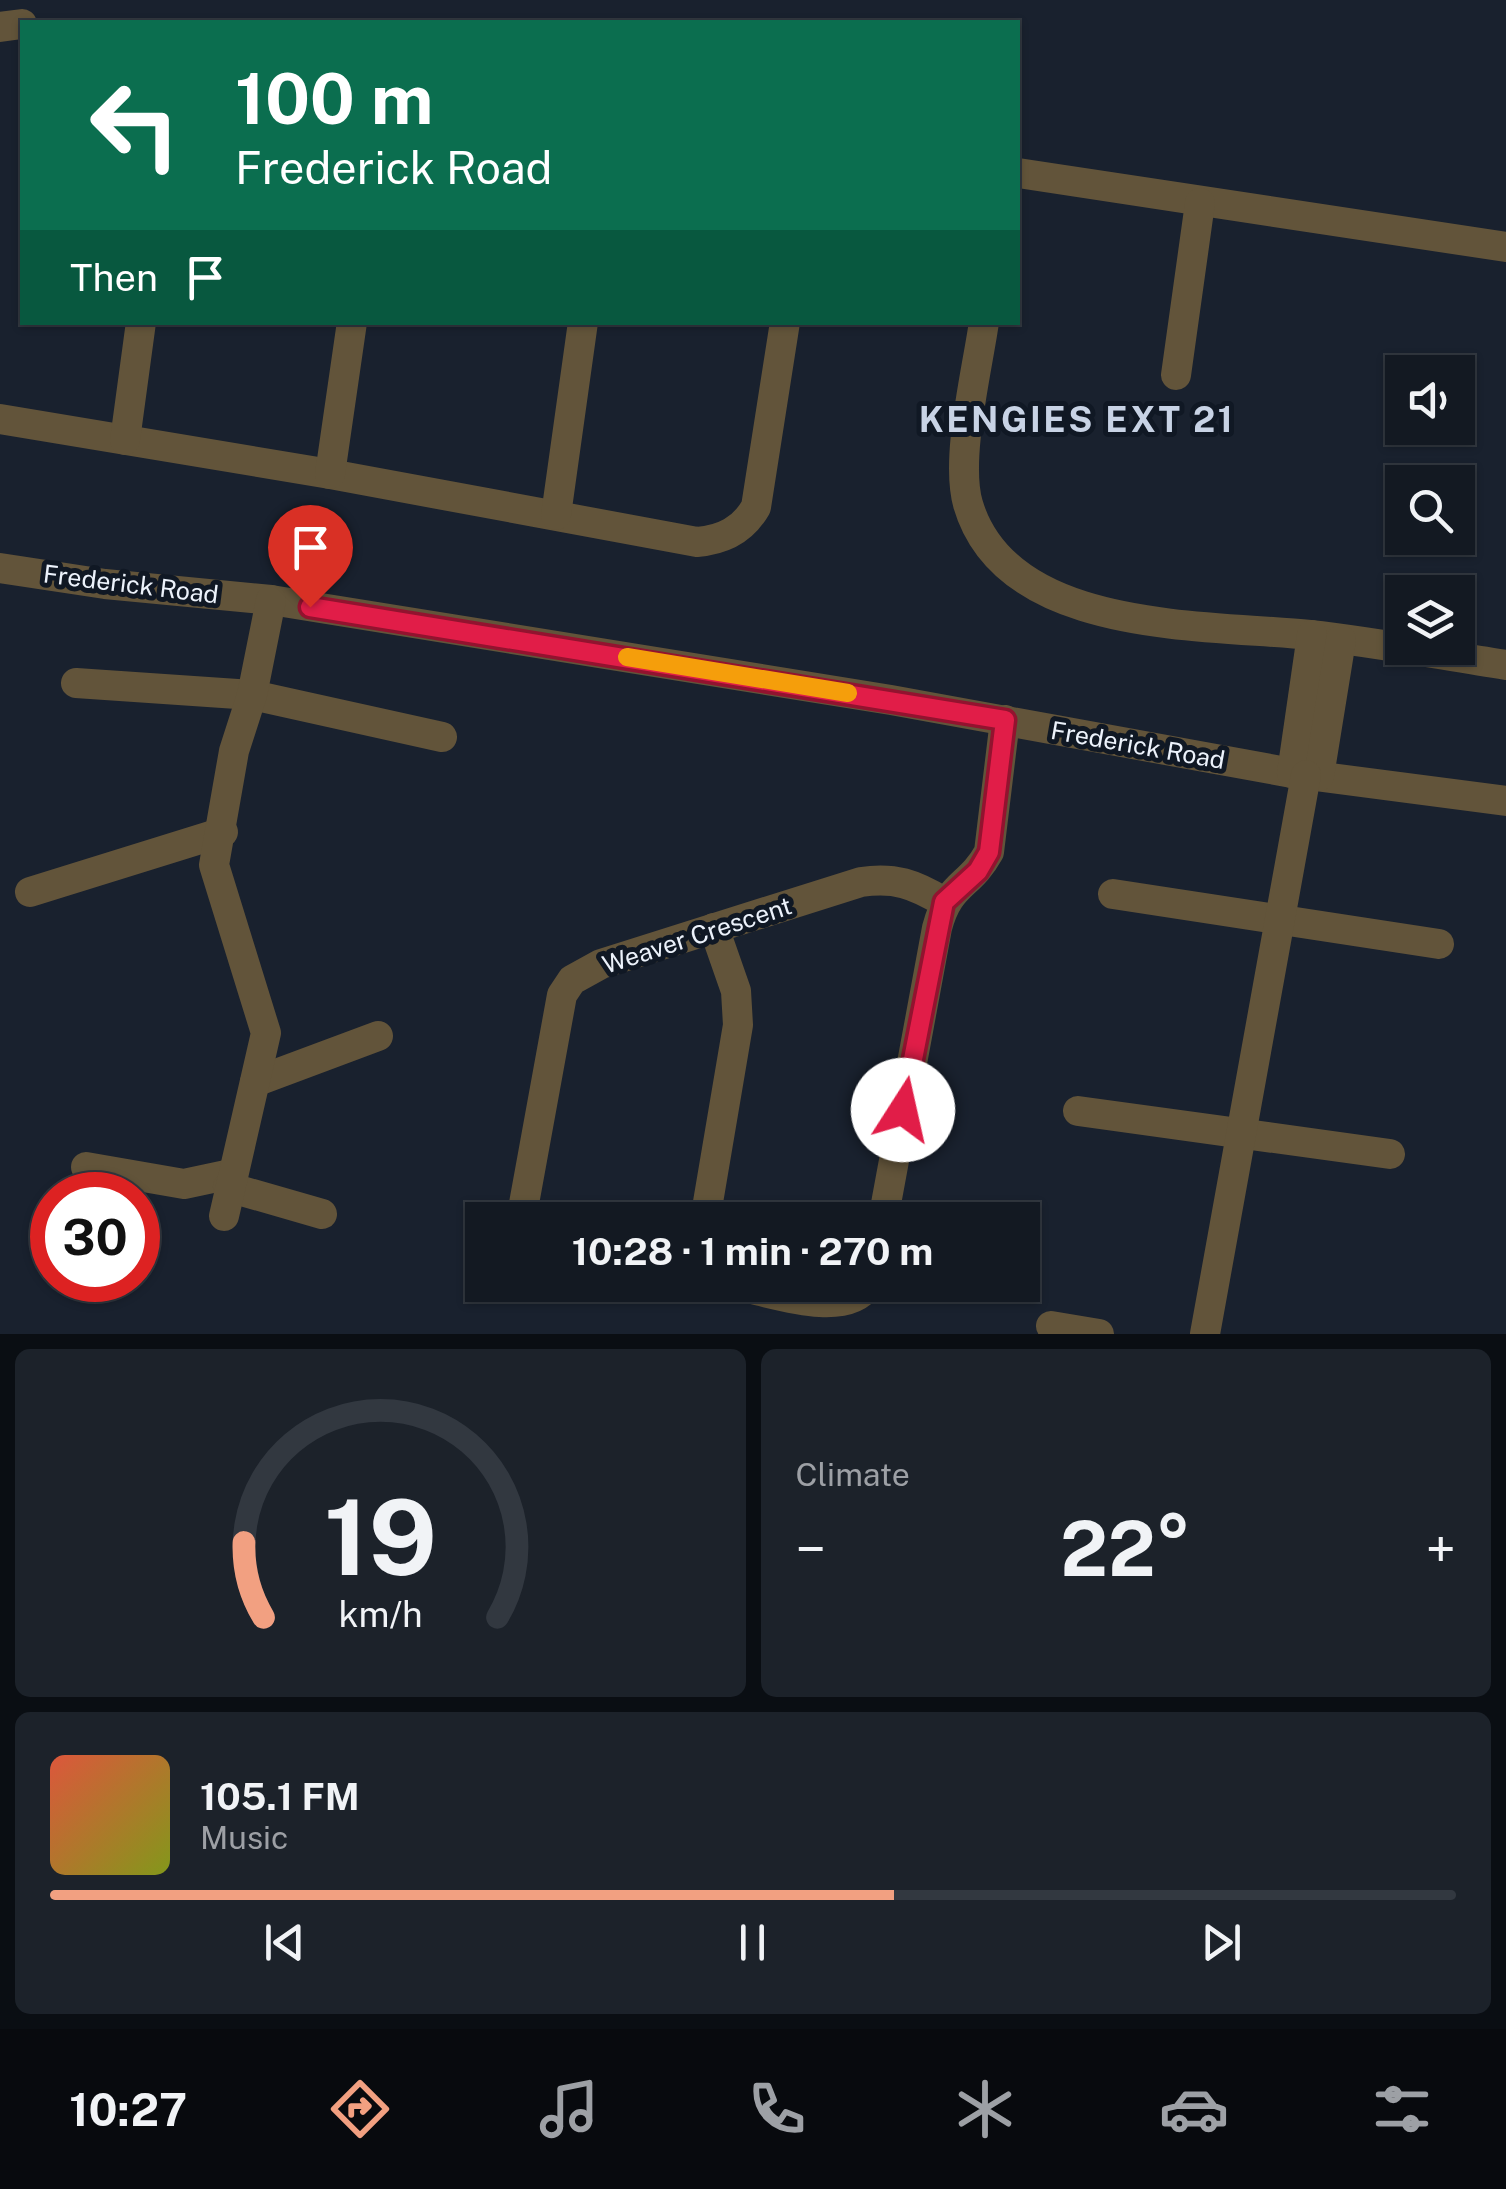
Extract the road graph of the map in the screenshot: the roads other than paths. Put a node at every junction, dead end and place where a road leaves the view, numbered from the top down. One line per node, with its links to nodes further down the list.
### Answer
1 (1020, 173): 2 (street)
2 (1200, 202): 3 (street); 9 (street)
3 (1506, 248)
4 (141, 325): 11 (street)
5 (352, 325): 12 (street)
6 (583, 325): 13 (street)
7 (785, 325): 13 (street)
8 (984, 325): 16 (street)
9 (1176, 374)
10 (0, 418): 11 (street)
11 (124, 440): 12 (street)
12 (330, 474): 13 (street)
13 (556, 516)
14 (0, 568): 15 (street, Frederick Road)
15 (271, 600): 19 (street); 20 (street, Frederick Road)
16 (1327, 637): 17 (street); 22 (street)
17 (1506, 665)
18 (76, 683): 19 (street)
19 (252, 695): 21 (street); 24 (street)
20 (1005, 720): 22 (street, Frederick Road); 27 (street)
21 (442, 736)
22 (1305, 775): 23 (street, Frederick Road); 28 (street)
23 (1506, 801)
24 (223, 832): 25 (street); 32 (street)
25 (30, 892)
26 (1113, 894): 28 (street)
27 (944, 902): 29 (street, Weaver Crescent); 40 (street)
28 (1279, 918): 30 (street); 34 (street)
29 (714, 928): 38 (street, Weaver Crescent); 39 (street)
30 (1439, 944)
31 (378, 1036): 32 (street)
32 (255, 1082): 37 (street)
33 (1078, 1111): 34 (street)
34 (1238, 1134): 35 (street); 46 (street)
35 (1390, 1154)
36 (86, 1167): 37 (street)
37 (228, 1193): 41 (street)
38 (524, 1202)
39 (708, 1202)
40 (886, 1202)
41 (322, 1214)
42 (823, 1302): 43 (street)
43 (847, 1302)
44 (1051, 1326): 45 (street)
45 (1099, 1334)
46 (1205, 1334)

